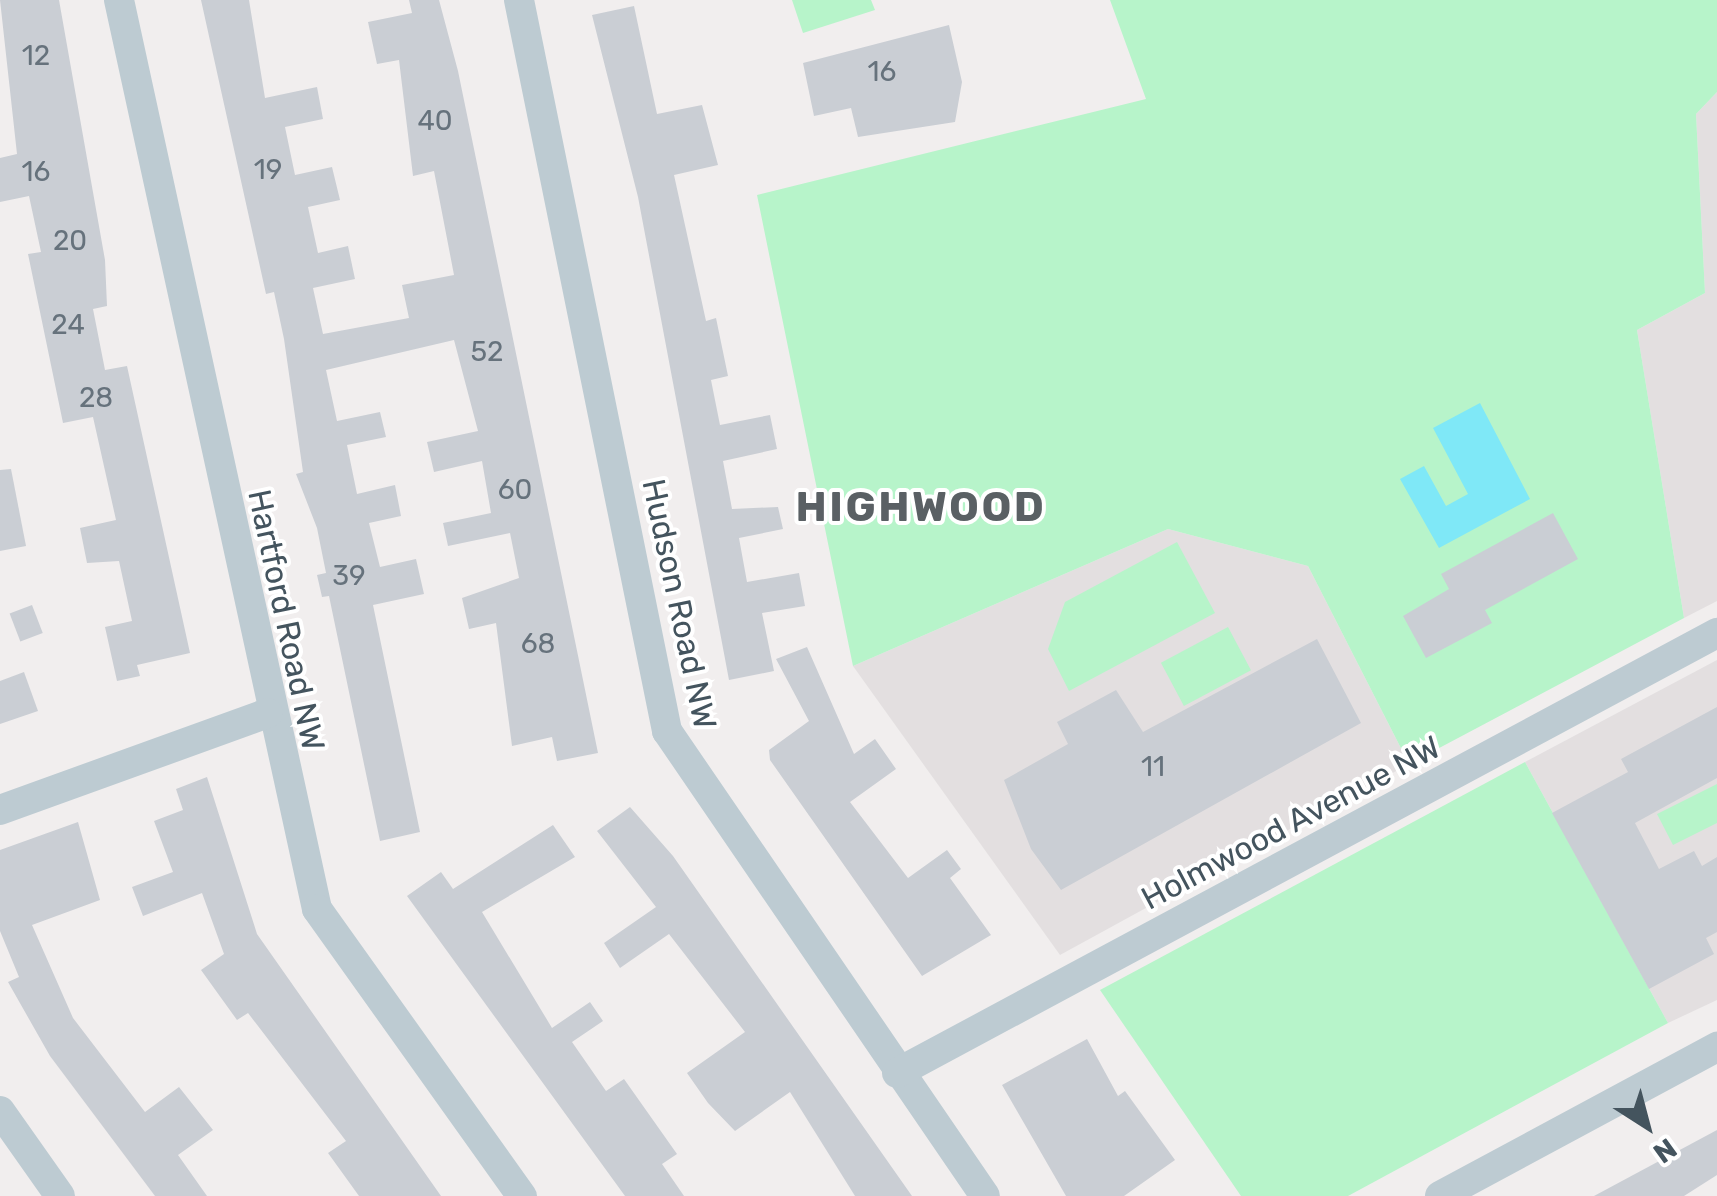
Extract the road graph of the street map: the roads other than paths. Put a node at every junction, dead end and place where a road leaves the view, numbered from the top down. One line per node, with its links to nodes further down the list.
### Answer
1 (118, 0): 4 (street, Hartford Road NW)
2 (519, 0): 7 (street, Hudson Road NW)
3 (1717, 633): 7 (street, Holmwood Avenue NW)
4 (268, 713): 5 (street); 10 (street, Hartford Road NW)
5 (0, 810)
6 (1717, 1046): 12 (street)
7 (898, 1072): 11 (street, Hudson Road NW)
8 (0, 1112): 9 (street)
9 (60, 1196)
10 (522, 1196)
11 (985, 1196)
12 (1440, 1196)

